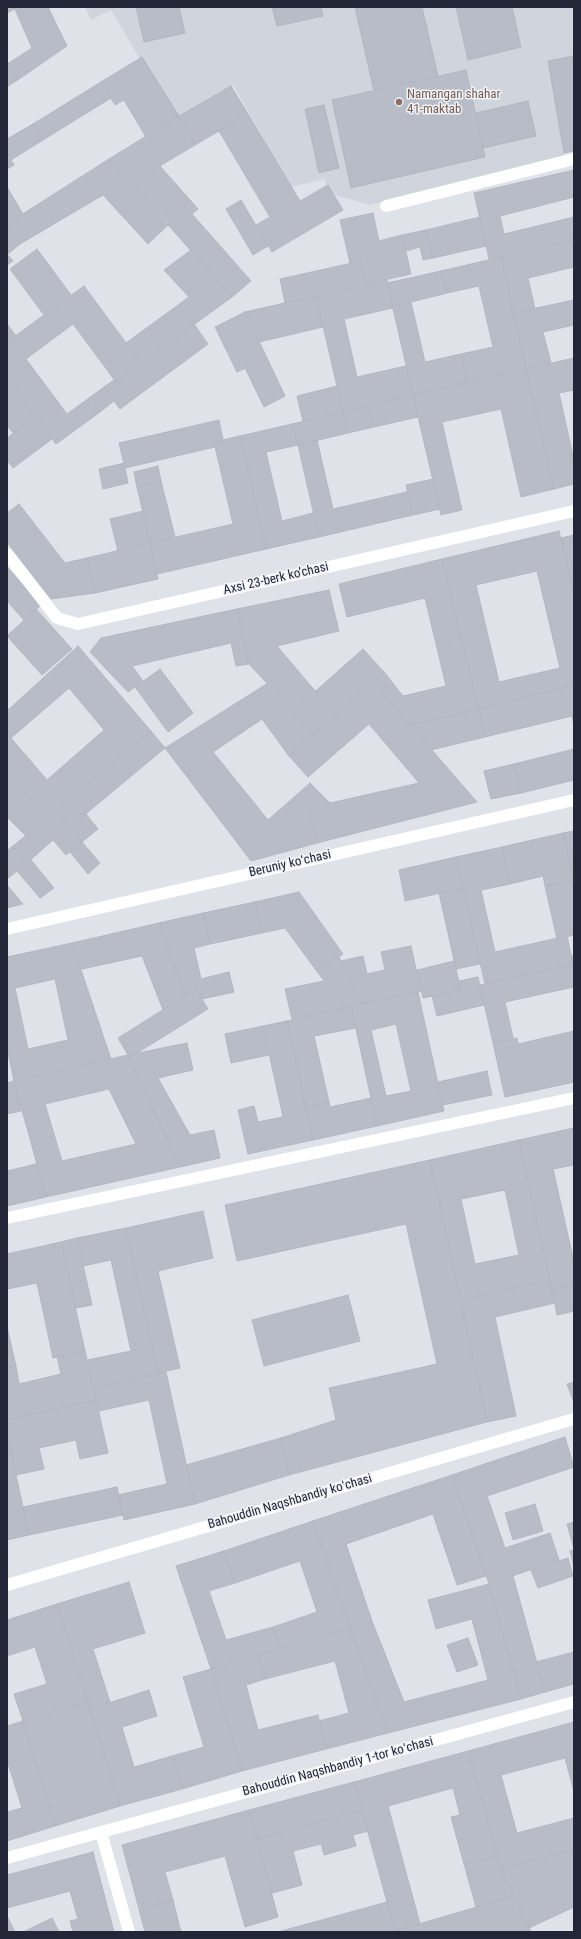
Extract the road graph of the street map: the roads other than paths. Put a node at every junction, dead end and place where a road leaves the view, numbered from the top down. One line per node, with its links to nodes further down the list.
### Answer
1 (574, 159): 2 (street)
2 (386, 206)
3 (574, 512): 4 (street, Аxsi 23-berk koʼchasi)
4 (7, 554)
5 (574, 800): 6 (street, Beruniy koʻchasi)
6 (7, 929)
7 (574, 1098): 8 (street)
8 (7, 1218)
9 (574, 1419): 10 (street, Bahouddin Naqshbandiy koʻchasi)
10 (7, 1585)
11 (574, 1702): 12 (street, Bahouddin Naqshbandiy 1-tor koʻchasi)
12 (102, 1832): 13 (street, Bahouddin Naqshbandiy 1-tor koʻchasi); 14 (street)
13 (7, 1858)
14 (129, 1932)

